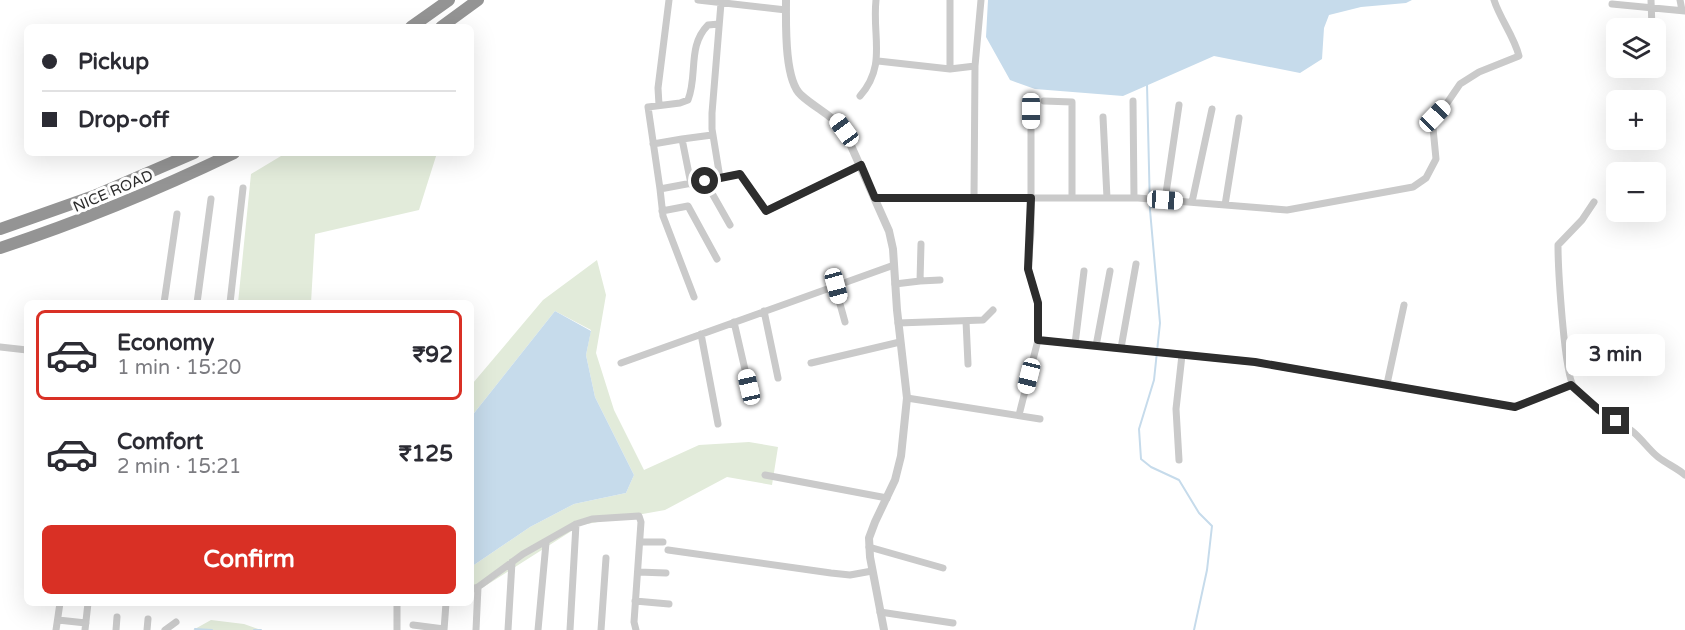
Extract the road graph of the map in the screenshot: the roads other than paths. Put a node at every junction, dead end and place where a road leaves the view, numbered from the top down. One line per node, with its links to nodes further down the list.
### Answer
1 (449, 0): 19 (highway)
2 (478, 0): 20 (highway)
3 (669, 0): 28 (street)
4 (698, 0): 12 (street)
5 (786, 0): 16 (street)
6 (876, 0): 22 (street)
7 (950, 0): 24 (street)
8 (981, 0): 23 (street)
9 (1494, 0): 55 (street)
10 (1651, 0): 15 (street)
11 (1680, 0): 17 (street)
12 (721, 3): 16 (street); 21 (street)
13 (1623, 3): 14 (street); 15 (street)
14 (1612, 4)
15 (1653, 9): 17 (street); 18 (street)
16 (786, 10): 39 (street)
17 (1684, 11)
18 (1653, 18)
19 (415, 24)
20 (445, 24)
21 (719, 24): 28 (street); 34 (street)
22 (878, 61): 24 (street); 25 (street)
23 (975, 66): 24 (street); 46 (street)
24 (950, 69)
25 (860, 96)
26 (1044, 101): 48 (street)
27 (1133, 101): 50 (street)
28 (659, 105): 36 (street)
29 (1179, 105): 52 (street)
30 (1212, 109): 53 (street)
31 (1031, 111): 47 (street)
32 (1103, 117): 49 (street)
33 (1239, 118): 55 (street)
34 (712, 135): 35 (street); 40 (street)
35 (682, 139): 36 (street); 42 (street)
36 (653, 144): 44 (street)
37 (187, 156): 59 (highway, NICE ROAD)
38 (228, 156): 61 (highway, NICE ROAD)
39 (861, 165): 40 (street); 45 (street)
40 (720, 178): 41 (street)
41 (705, 181): 42 (street); 58 (street)
42 (691, 184): 44 (street)
43 (243, 188): 74 (street)
44 (660, 189): 56 (street)
45 (875, 198): 46 (street); 64 (street)
46 (974, 198): 47 (street)
47 (1031, 198): 48 (street); 83 (street)
48 (1072, 198): 49 (street)
49 (1107, 198): 50 (street)
50 (1134, 198): 52 (street)
51 (212, 199): 73 (street)
52 (1165, 200): 53 (street)
53 (1192, 202): 55 (street)
54 (1594, 202): 96 (street)
55 (1225, 204)
56 (662, 211): 62 (street); 71 (street)
57 (177, 214): 72 (street)
58 (730, 225)
59 (0, 229)
60 (921, 244): 68 (street)
61 (0, 248)
62 (717, 259)
63 (1136, 264): 88 (street)
64 (894, 265): 69 (street); 70 (street)
65 (1084, 271): 85 (street)
66 (1110, 271): 86 (street)
67 (940, 280): 68 (street)
68 (920, 281): 69 (street)
69 (895, 284): 81 (street)
70 (836, 286): 77 (street); 80 (street)
71 (694, 297)
72 (164, 300)
73 (197, 300)
74 (230, 300)
75 (1404, 305): 95 (street)
76 (993, 310): 78 (street)
77 (764, 311): 79 (street); 94 (street)
78 (966, 321): 81 (street); 93 (street)
79 (734, 322): 82 (street); 97 (street)
80 (845, 322)
81 (898, 323): 84 (street)
82 (701, 334): 91 (street); 101 (street)
83 (1038, 340): 85 (street); 99 (street)
84 (900, 342): 92 (street); 98 (street)
85 (1075, 344): 86 (street)
86 (1096, 346): 88 (street)
87 (0, 347): 89 (street)
88 (1121, 348): 90 (street)
89 (24, 350)
90 (1182, 355): 95 (street); 102 (street)
91 (621, 363)
92 (811, 363)
93 (968, 364)
94 (778, 378)
95 (1387, 384): 96 (street)
96 (1571, 385): 104 (street)
97 (749, 387)
98 (907, 398): 99 (street); 105 (street)
99 (1019, 415): 100 (street)
100 (1040, 419)
101 (718, 424)
102 (1179, 460)
103 (765, 475): 105 (street)
104 (1685, 475)
105 (887, 498): 110 (street)
106 (576, 524): 107 (street); 109 (street); 142 (street)
107 (640, 542): 108 (street); 116 (street)
108 (663, 542)
109 (546, 543): 113 (street); 141 (street)
110 (869, 547): 114 (street); 115 (street)
111 (668, 550): 115 (street)
112 (606, 558): 143 (street)
113 (512, 562): 118 (street); 140 (street)
114 (943, 568)
115 (872, 571): 125 (street)
116 (638, 572): 117 (street); 119 (street)
117 (666, 573)
118 (474, 588): 139 (street)
119 (635, 601): 120 (street); 144 (street)
120 (669, 604)
121 (60, 606): 128 (street)
122 (88, 606): 132 (street)
123 (397, 606): 138 (street)
124 (446, 606): 133 (street)
125 (880, 612): 130 (street); 145 (street)
126 (117, 617): 135 (street)
127 (148, 619): 136 (street)
128 (58, 620): 132 (street); 134 (street)
129 (176, 622): 137 (street)
130 (953, 623)
131 (413, 625): 133 (street)
132 (85, 627)
133 (444, 629)
134 (56, 630)
135 (116, 630)
136 (147, 630)
137 (165, 630)
138 (397, 630)
139 (476, 630)
140 (508, 630)
141 (538, 630)
142 (570, 630)
143 (601, 630)
144 (636, 630)
145 (884, 630)

